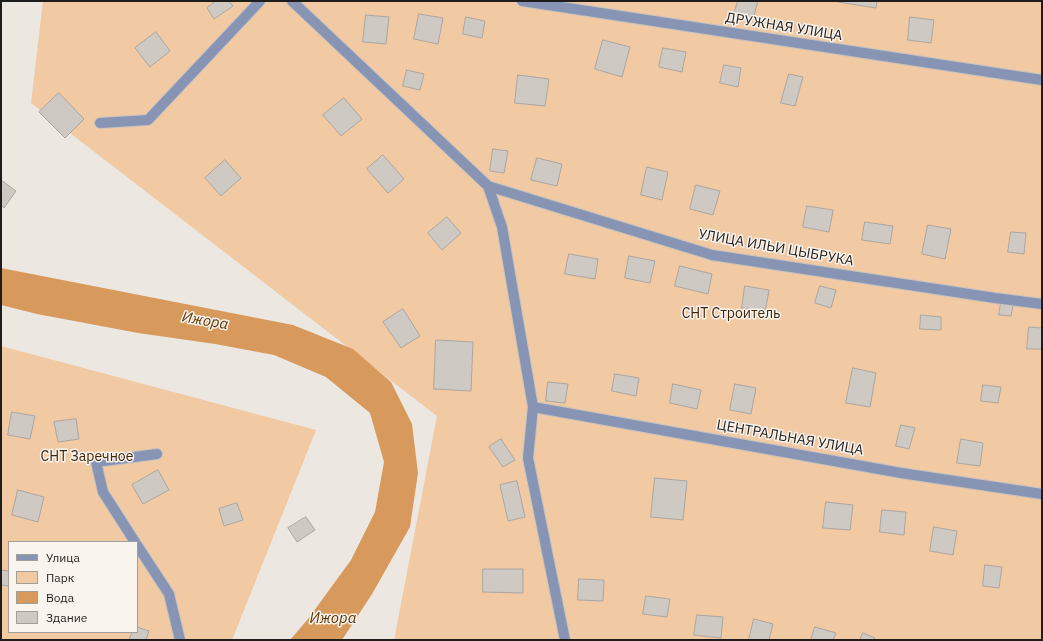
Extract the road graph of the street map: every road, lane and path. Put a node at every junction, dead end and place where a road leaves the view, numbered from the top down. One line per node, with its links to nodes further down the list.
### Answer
1 (260, 1): 5 (street)
2 (292, 1): 6 (street)
3 (522, 1): 4 (street, ДРУЖНАЯ УЛИЦА)
4 (1042, 80)
5 (100, 123)
6 (488, 186): 7 (street, УЛИЦА ИЛЬИ ЦЫБРУКА); 8 (street)
7 (1042, 304)
8 (533, 408): 10 (street, ЦЕНТРАЛЬНАЯ УЛИЦА); 14 (street)
9 (158, 454): 11 (street)
10 (1042, 494)
11 (134, 541)
12 (138, 547): 13 (street)
13 (180, 640)
14 (565, 640)

